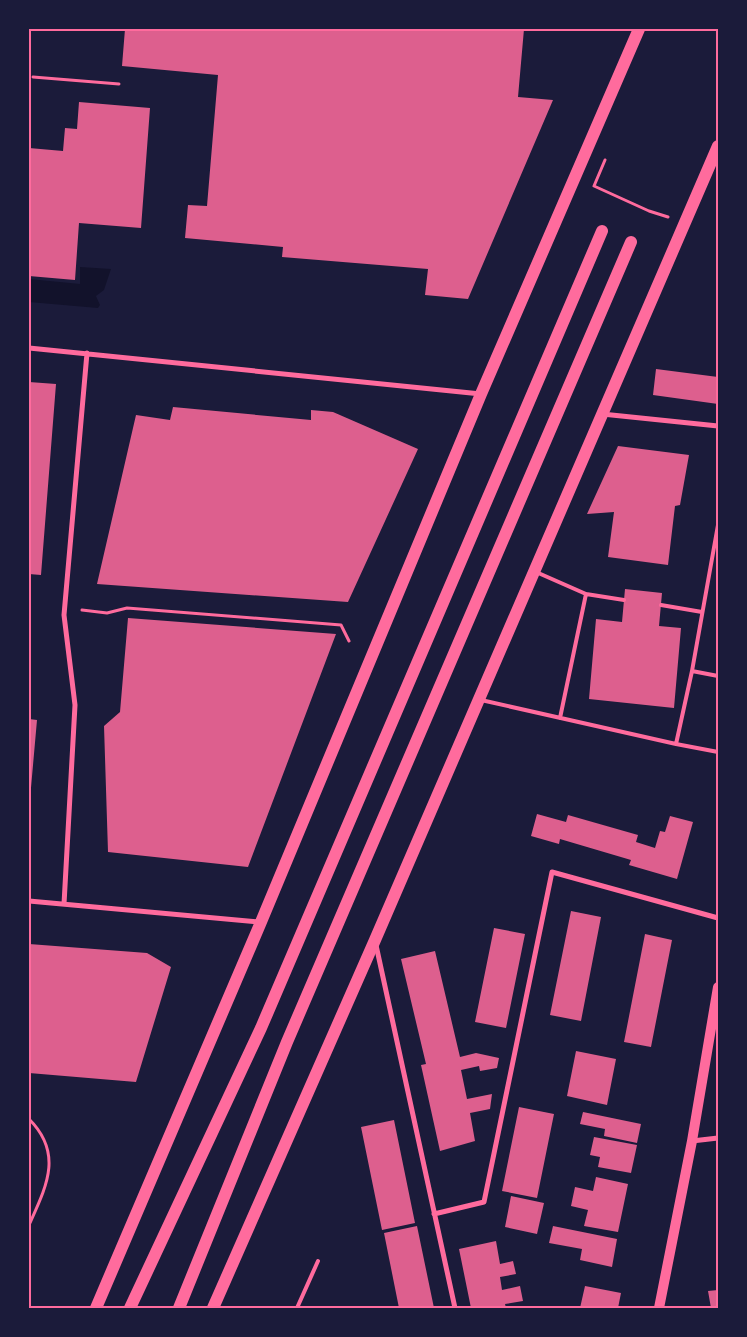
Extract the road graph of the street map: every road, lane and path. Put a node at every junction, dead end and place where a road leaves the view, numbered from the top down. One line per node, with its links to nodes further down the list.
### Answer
1 (639, 29): 11 (main road)
2 (33, 77): 3 (path)
3 (119, 84)
4 (718, 146): 12 (main road)
5 (606, 157): 6 (path)
6 (673, 210)
7 (602, 231): 41 (main road)
8 (631, 242): 42 (main road)
9 (29, 348): 10 (street)
10 (87, 354): 11 (street); 29 (street)
11 (481, 394): 31 (main road)
12 (602, 414): 13 (street); 15 (main road)
13 (718, 426)
14 (718, 525): 20 (lane)
15 (534, 572): 16 (lane); 24 (main road)
16 (586, 594): 17 (lane); 25 (lane)
17 (624, 600)
18 (660, 605): 20 (lane)
19 (82, 610): 21 (path)
20 (702, 612): 22 (lane)
21 (349, 641)
22 (692, 671): 23 (lane); 26 (lane)
23 (718, 676)
24 (479, 699): 25 (lane); 32 (main road)
25 (560, 718): 26 (lane)
26 (676, 744): 27 (lane)
27 (718, 752)
28 (29, 901): 29 (street)
29 (64, 904): 31 (street)
30 (718, 918): 37 (street)
31 (260, 922): 40 (main road)
32 (375, 940): 37 (street); 43 (main road)
33 (718, 987): 36 (main road)
34 (29, 1119): 38 (path)
35 (718, 1138): 36 (street)
36 (692, 1141): 46 (main road)
37 (434, 1214): 45 (street)
38 (29, 1225)
39 (318, 1260): 44 (lane)
40 (96, 1308)
41 (130, 1308)
42 (179, 1308)
43 (213, 1308)
44 (297, 1308)
45 (455, 1308)
46 (658, 1308)

